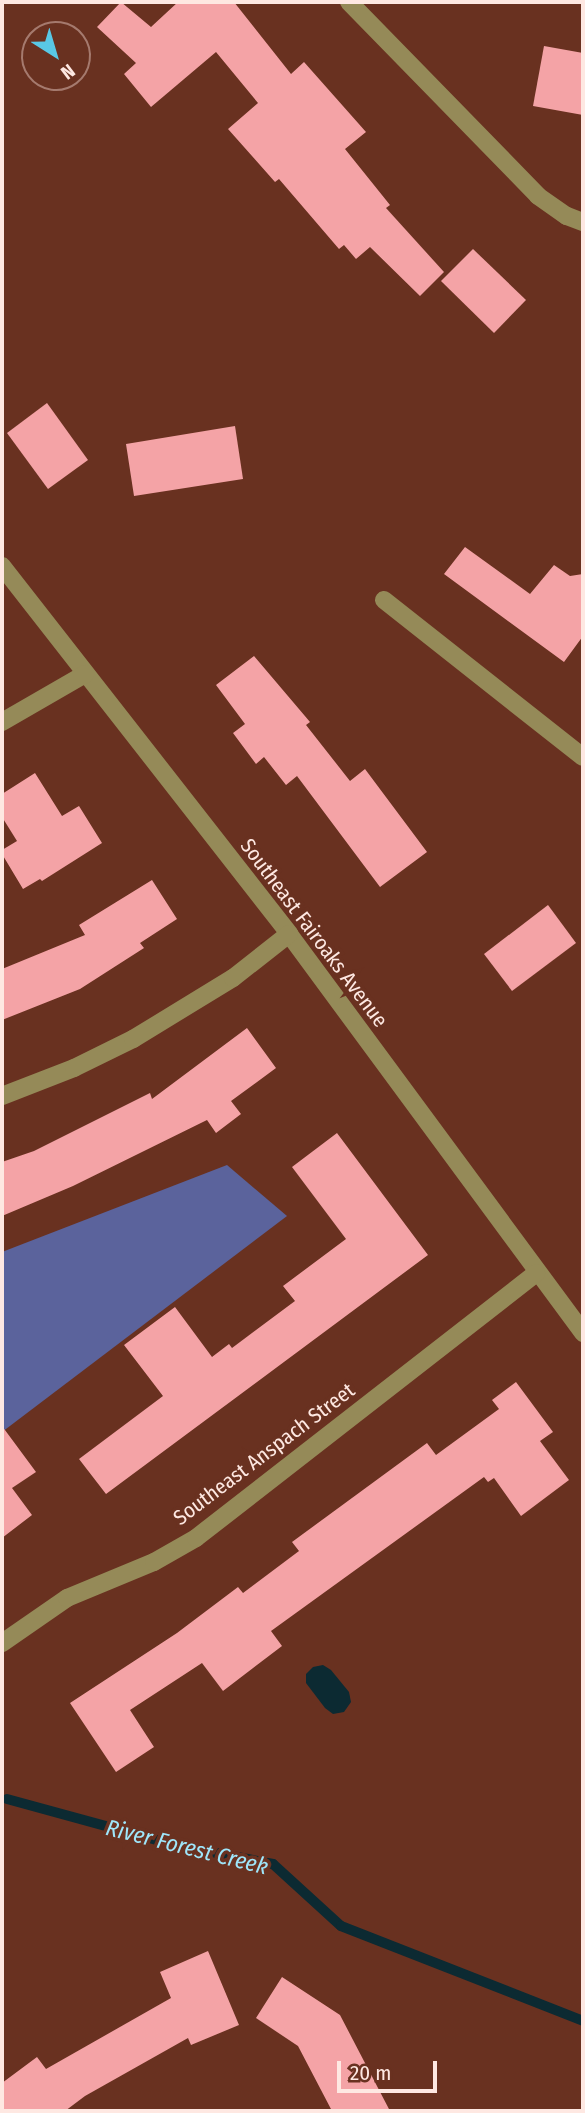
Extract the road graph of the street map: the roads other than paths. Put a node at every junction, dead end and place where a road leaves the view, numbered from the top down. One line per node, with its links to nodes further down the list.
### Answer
1 (349, 2): 2 (street)
2 (583, 222)
3 (2, 566): 5 (street, Southeast Fairoaks Avenue)
4 (384, 600): 7 (street)
5 (85, 674): 6 (street); 8 (street, Southeast Fairoaks Avenue)
6 (2, 722)
7 (583, 757)
8 (289, 934): 9 (street); 10 (street, Southeast Fairoaks Avenue)
9 (2, 1096)
10 (536, 1273): 11 (street, Southeast Fairoaks Avenue); 12 (street, Southeast Anspach Street)
11 (583, 1334)
12 (2, 1643)

